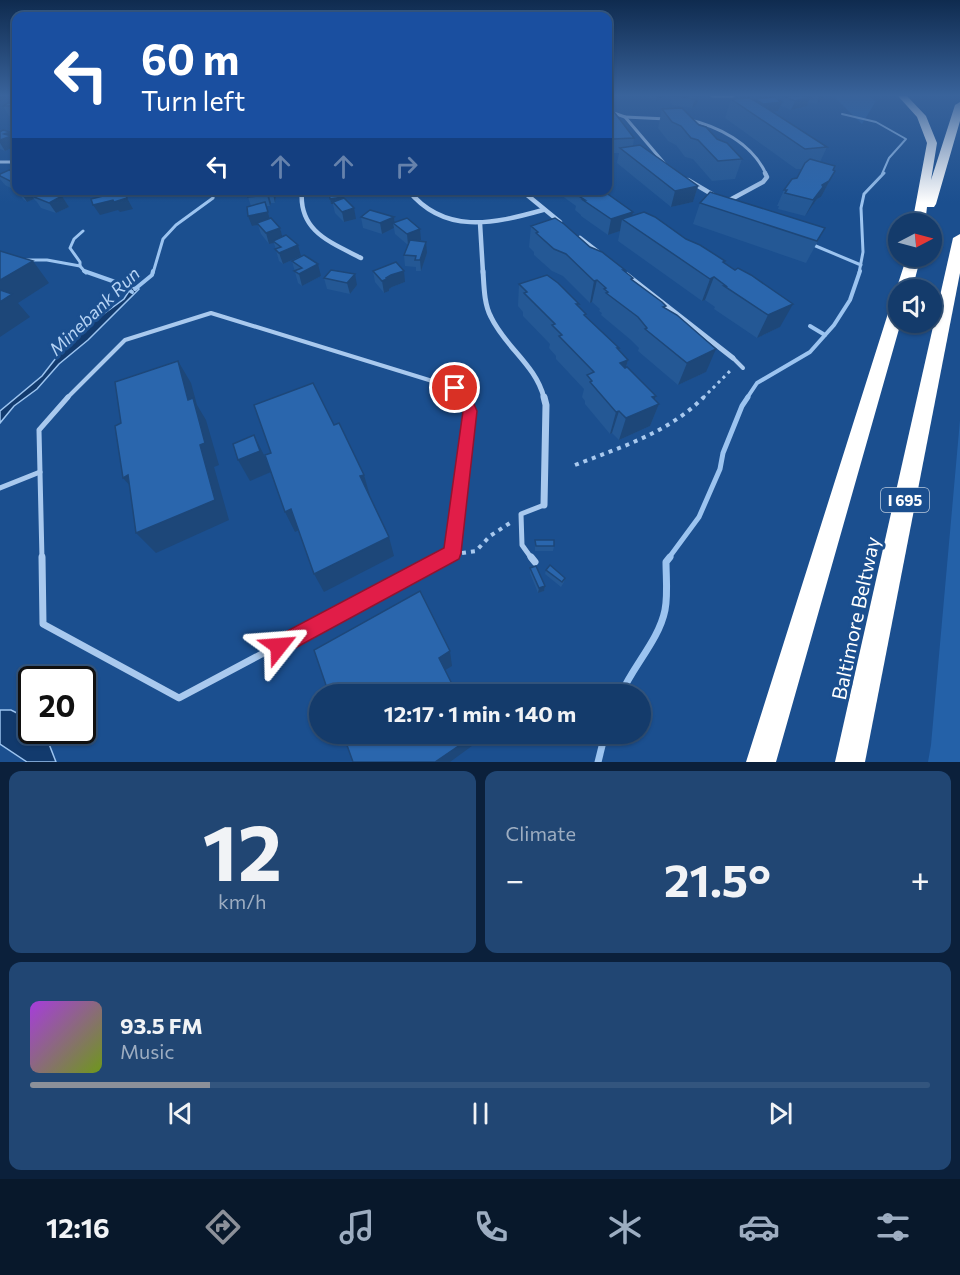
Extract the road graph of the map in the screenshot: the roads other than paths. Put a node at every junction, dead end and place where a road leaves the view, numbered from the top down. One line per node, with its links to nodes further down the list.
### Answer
1 (636, 132): 5 (street)
2 (723, 132): 10 (street)
3 (927, 132): 13 (highway)
4 (952, 132): 14 (highway)
5 (670, 168)
6 (686, 178): 10 (street)
7 (301, 195): 19 (street)
8 (411, 195): 15 (street)
9 (526, 195): 12 (street)
10 (726, 202): 11 (street)
11 (735, 206)
12 (543, 210): 15 (street); 16 (street)
13 (920, 213)
14 (927, 213)
15 (480, 223): 27 (street)
16 (567, 228)
17 (575, 234): 20 (street)
18 (960, 238): 30 (highway, Baltimore Beltway / I 695)
19 (361, 258)
20 (608, 260)
21 (625, 274): 23 (street)
22 (890, 333): 29 (highway)
23 (733, 358): 24 (lane)
24 (741, 366)
25 (40, 472): 25 (lane); 26 (lane)
26 (0, 488)
27 (544, 504): 28 (lane)
28 (535, 562)
29 (761, 762)
30 (850, 762)

